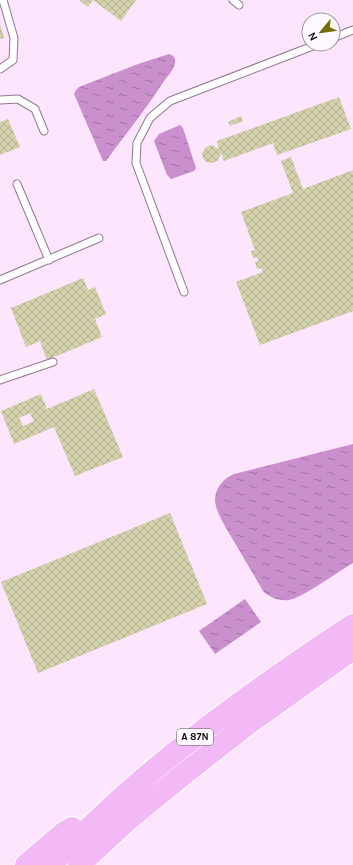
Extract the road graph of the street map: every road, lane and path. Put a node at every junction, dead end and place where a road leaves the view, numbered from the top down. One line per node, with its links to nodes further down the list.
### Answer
1 (3, 0): 7 (lane)
2 (233, 0): 3 (lane)
3 (239, 5)
4 (353, 30): 5 (lane)
5 (341, 35)
6 (301, 51): 14 (lane)
7 (0, 69)
8 (0, 100): 9 (lane)
9 (44, 131)
10 (17, 184): 12 (lane)
11 (99, 238): 12 (lane)
12 (49, 260): 13 (lane)
13 (0, 280)
14 (184, 292)
15 (53, 362): 16 (lane)
16 (0, 380)
17 (353, 625): 19 (highway, A 87N)
18 (353, 649): 22 (highway, A 87N)
19 (120, 800): 20 (highway); 21 (highway, A 87N)
20 (26, 865)
21 (50, 865)
22 (79, 865)

